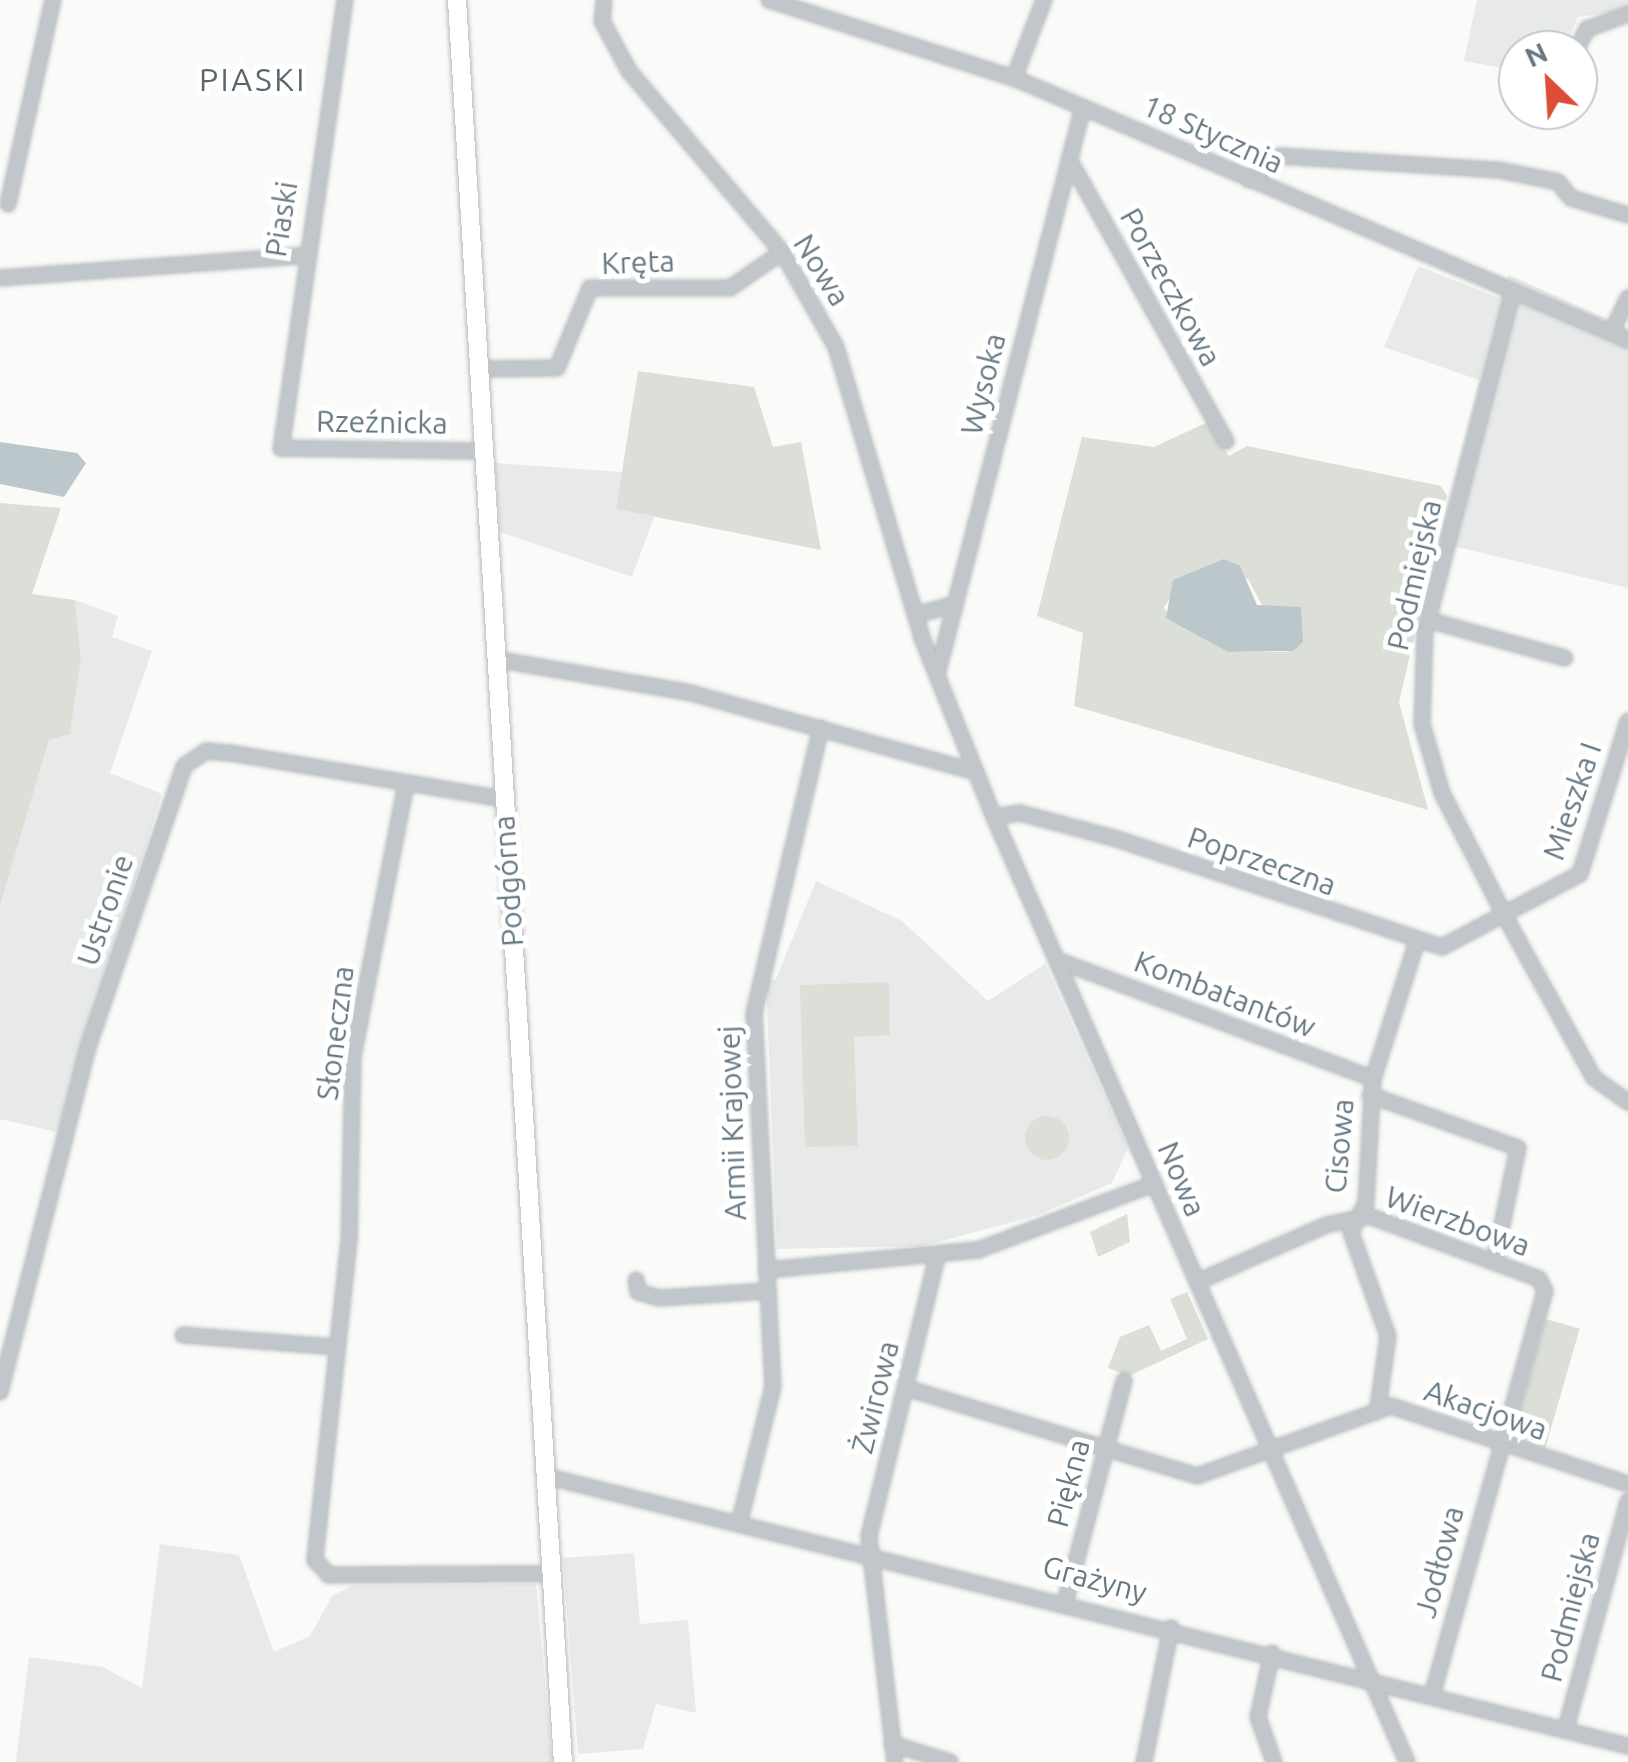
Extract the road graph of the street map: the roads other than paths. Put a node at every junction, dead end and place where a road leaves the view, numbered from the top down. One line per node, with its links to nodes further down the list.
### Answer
1 (53, 0): 13 (street)
2 (345, 0): 16 (street, Piaski)
3 (458, 0): 22 (main road, Podgórna)
4 (604, 0): 15 (street, Nowa)
5 (768, 0): 9 (street, 18 Stycznia)
6 (1044, 0): 9 (street)
7 (1628, 14): 8 (street)
8 (1586, 30)
9 (1014, 78): 10 (street, 18 Stycznia)
10 (1083, 106): 11 (street, Wysoka); 12 (street, 18 Stycznia)
11 (1068, 159): 23 (street, Porzeczkowa); 26 (street, Wysoka)
12 (1250, 180): 14 (street); 18 (street, 18 Stycznia)
13 (8, 204)
14 (1628, 215)
15 (782, 252): 22 (street, Kręta); 27 (street, Nowa)
16 (302, 256): 17 (street); 24 (street, Piaski)
17 (0, 278)
18 (1513, 290): 20 (street, 18 Stycznia); 28 (street, Podmiejska)
19 (1628, 298): 20 (street)
20 (1611, 333): 21 (street, 18 Stycznia)
21 (1628, 340)
22 (478, 369): 25 (main road, Podgórna)
23 (1226, 441)
24 (281, 448): 25 (street, Rzeźnicka)
25 (482, 451): 30 (main road, Podgórna)
26 (956, 604): 27 (street); 31 (street, Wysoka)
27 (915, 614): 31 (street, Nowa)
28 (1428, 620): 29 (street); 38 (street, Podmiejska)
29 (1565, 658)
30 (495, 659): 33 (street); 36 (main road, Podgórna)
31 (937, 676): 34 (street, Nowa)
32 (1628, 721): 38 (street, Mieszka I)
33 (821, 728): 34 (street); 47 (street, Armii Krajowej)
34 (976, 772): 37 (street, Nowa)
35 (404, 789): 36 (street, Ustronie); 52 (street, Słoneczna); 55 (street, Ustronie)
36 (503, 799): 60 (main road, Podgórna)
37 (994, 818): 39 (street, Poprzeczna); 40 (street, Nowa)
38 (1507, 920): 39 (street, Poprzeczna); 42 (street, Podmiejska)
39 (1416, 944): 41 (street, Cisowa)
40 (1057, 960): 41 (street, Kombatantów); 43 (street, Nowa)
41 (1372, 1087): 44 (street, Cisowa); 46 (street, Kombatantów)
42 (1628, 1102)
43 (1154, 1184): 45 (street); 49 (street, Nowa)
44 (1353, 1217): 46 (street, Wierzbowa); 49 (street, Wierzbowa); 56 (street, Cisowa)
45 (936, 1257): 47 (street); 54 (street, Żwirowa)
46 (1494, 1263): 57 (street, Wierzbowa)
47 (766, 1270): 50 (street, Armii Krajowej)
48 (636, 1280): 50 (street)
49 (1198, 1282): 59 (street, Nowa)
50 (768, 1291): 63 (street, Armii Krajowej)
51 (183, 1335): 52 (street)
52 (337, 1346): 65 (street, Słoneczna)
53 (1124, 1381): 58 (street, Piękna)
54 (906, 1388): 58 (street, Akacjowa); 64 (street, Żwirowa)
55 (0, 1392)
56 (1378, 1408): 57 (street, Akacjowa); 59 (street, Akacjowa)
57 (1499, 1446): 61 (street, Akacjowa); 70 (street, Jodłowa)
58 (1104, 1450): 59 (street, Akacjowa); 66 (street, Piękna)
59 (1272, 1452): 69 (street, Nowa)
60 (546, 1476): 63 (street, Grażyny); 65 (main road, Podgórna)
61 (1628, 1484)
62 (1628, 1500): 71 (street, Podmiejska)
63 (740, 1520): 64 (street, Grażyny)
64 (870, 1551): 66 (street, Grażyny); 72 (street, Żwirowa)
65 (550, 1574): 74 (main road, Podgórna)
66 (1066, 1599): 67 (street, Grażyny)
67 (1170, 1628): 68 (street, Grażyny); 77 (street)
68 (1272, 1653): 69 (street, Grażyny); 78 (street)
69 (1368, 1676): 70 (street, Grażyny); 79 (street, Nowa)
70 (1433, 1692): 71 (street, Grażyny)
71 (1566, 1728): 73 (street, Grażyny)
72 (892, 1744): 75 (street, Żwirowa); 76 (street)
73 (1628, 1746)
74 (562, 1762)
75 (895, 1762)
76 (950, 1762)
77 (1144, 1762)
78 (1274, 1762)
79 (1407, 1762)

